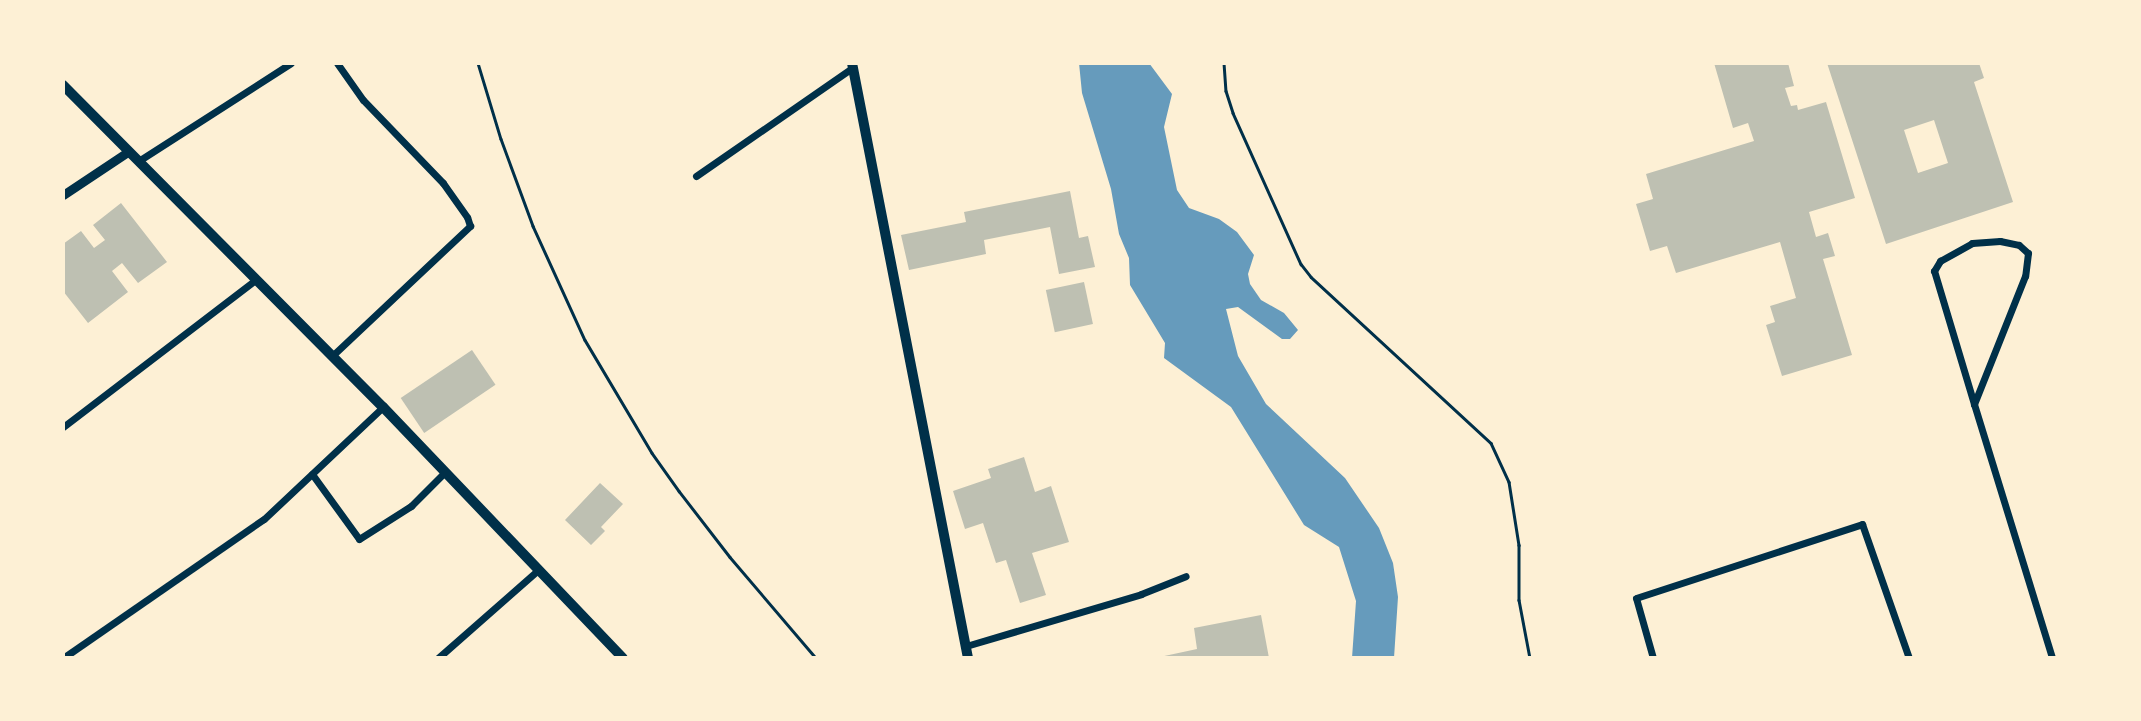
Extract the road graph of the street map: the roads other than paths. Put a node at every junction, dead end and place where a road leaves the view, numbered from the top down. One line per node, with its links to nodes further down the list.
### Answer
1 (291, 63): 6 (street)
2 (337, 63): 10 (street)
3 (852, 66): 7 (street); 18 (main road)
4 (63, 85): 5 (main road)
5 (129, 151): 6 (main road); 8 (street)
6 (140, 160): 9 (main road)
7 (696, 176)
8 (63, 195)
9 (256, 280): 10 (main road); 13 (street)
10 (332, 356): 12 (main road)
11 (1974, 404): 11 (street); 25 (street)
12 (383, 407): 14 (main road); 15 (street)
13 (63, 427)
14 (445, 472): 15 (street); 16 (main road)
15 (312, 474): 19 (street)
16 (538, 570): 20 (street); 21 (main road)
17 (1186, 576): 18 (street)
18 (966, 646): 22 (main road)
19 (63, 658)
20 (438, 658)
21 (623, 658)
22 (968, 658)
23 (1653, 658): 24 (street)
24 (1909, 658)
25 (2052, 658)

